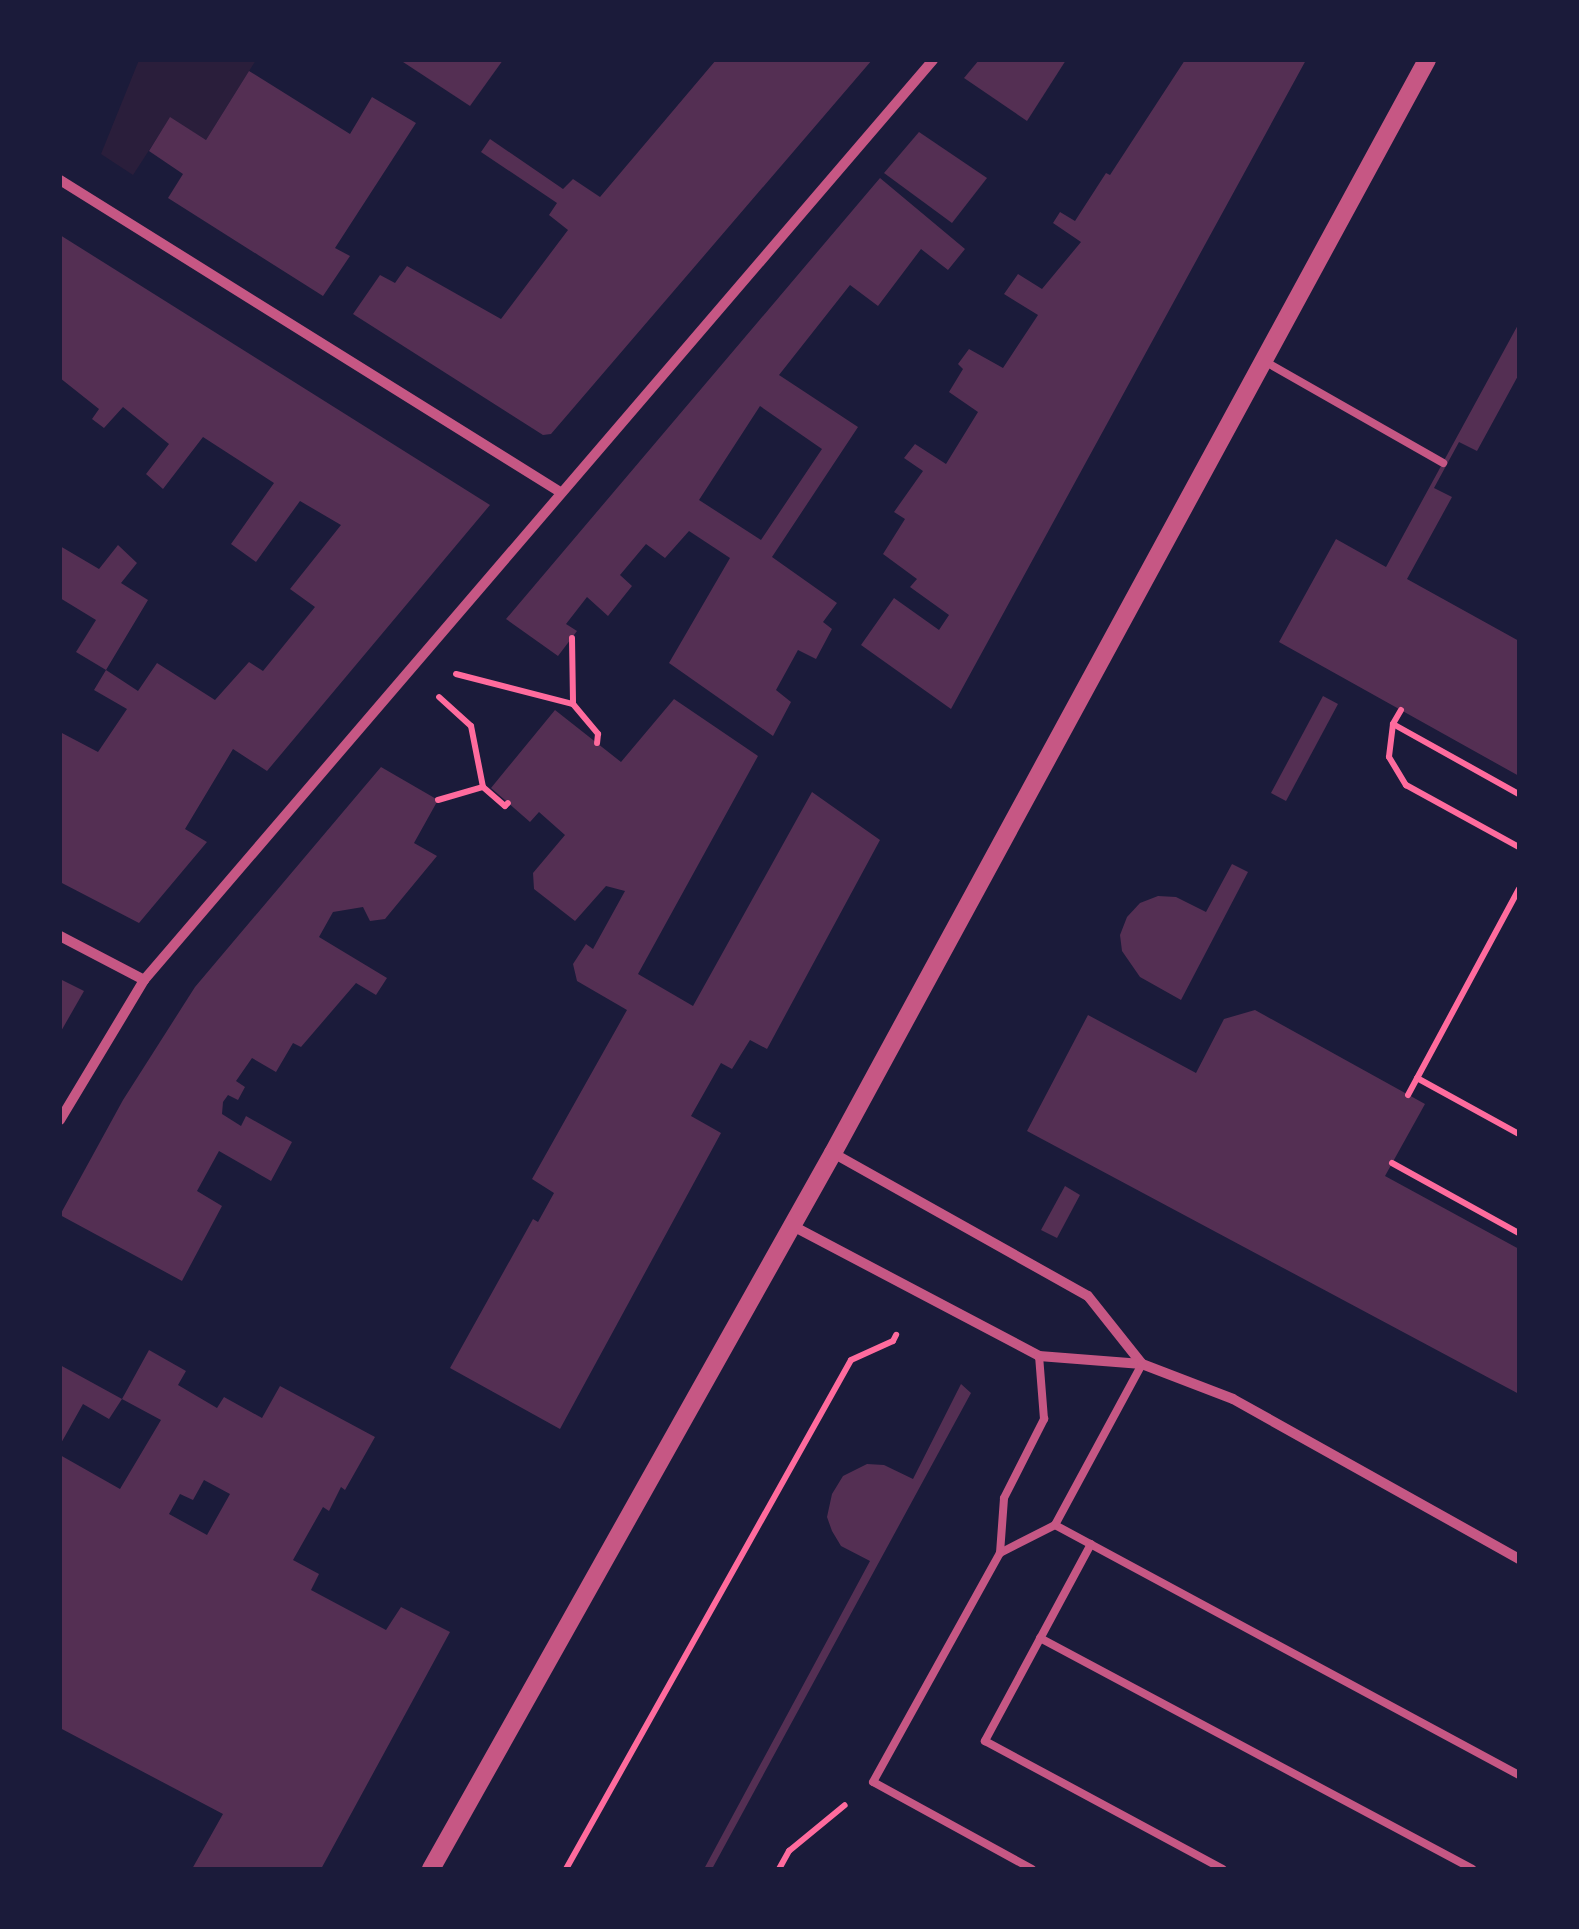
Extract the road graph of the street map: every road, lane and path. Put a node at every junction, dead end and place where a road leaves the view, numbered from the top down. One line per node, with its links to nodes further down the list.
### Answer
1 (933, 60): 6 (street)
2 (1427, 60): 4 (street)
3 (60, 180): 6 (street)
4 (1262, 360): 5 (lane); 26 (street)
5 (1443, 462)
6 (560, 492): 8 (street)
7 (572, 638): 10 (path)
8 (426, 650): 9 (street); 10 (path)
9 (408, 670): 14 (path); 21 (street)
10 (573, 704): 13 (path)
11 (1401, 710): 12 (path)
12 (1393, 724): 15 (path); 18 (path)
13 (596, 743)
14 (483, 787): 16 (path); 17 (path)
15 (1519, 794)
16 (438, 800)
17 (508, 803)
18 (1519, 846)
19 (1519, 888): 22 (path)
20 (60, 936): 21 (street)
21 (144, 980): 24 (street)
22 (1417, 1078): 23 (path); 25 (path)
23 (1408, 1095)
24 (60, 1120)
25 (1519, 1134)
26 (832, 1153): 28 (street); 32 (street)
27 (1392, 1163): 29 (path)
28 (792, 1225): 31 (street); 40 (street)
29 (1519, 1233)
30 (896, 1335): 41 (path)
31 (1039, 1356): 32 (street); 35 (lane)
32 (1142, 1364): 33 (lane); 36 (street)
33 (1055, 1525): 34 (lane); 35 (lane)
34 (1092, 1544): 37 (lane); 38 (lane)
35 (1000, 1553): 39 (lane)
36 (1519, 1559)
37 (1040, 1638): 44 (lane); 45 (lane)
38 (1519, 1775)
39 (873, 1782): 42 (path); 43 (lane)
40 (431, 1869)
41 (566, 1869)
42 (779, 1869)
43 (1032, 1869)
44 (1224, 1869)
45 (1472, 1869)

